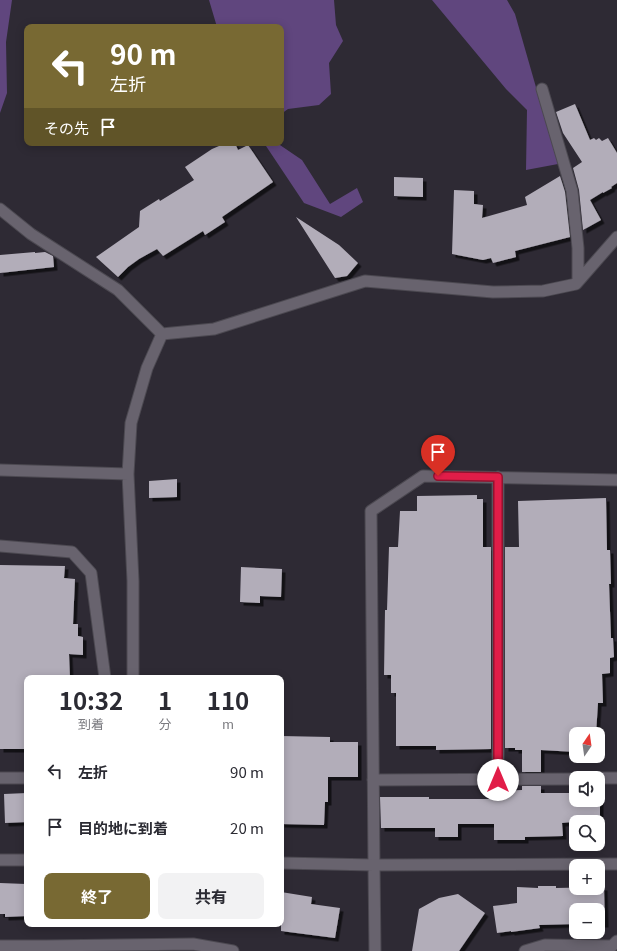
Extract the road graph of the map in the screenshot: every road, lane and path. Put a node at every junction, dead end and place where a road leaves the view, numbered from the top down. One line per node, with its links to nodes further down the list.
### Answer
1 (542, 89): 4 (street)
2 (0, 209): 5 (street)
3 (617, 238): 4 (street)
4 (578, 280): 5 (street)
5 (162, 334): 7 (street)
6 (0, 470): 7 (street)
7 (128, 474): 12 (street)
8 (498, 477): 9 (street); 18 (street); 19 (street)
9 (617, 480)
10 (0, 546): 11 (street)
11 (105, 675)
12 (133, 675)
13 (0, 778): 14 (street)
14 (24, 778)
15 (605, 778): 16 (street)
16 (617, 778)
17 (569, 779): 19 (street)
18 (374, 780): 19 (street); 24 (street)
19 (498, 780)
20 (0, 860): 21 (street)
21 (24, 860)
22 (284, 863): 24 (street)
23 (617, 864): 24 (street)
24 (374, 865): 29 (street)
25 (617, 941): 30 (street)
26 (0, 946): 27 (street)
27 (46, 949): 28 (street)
28 (233, 951)
29 (375, 951)
30 (525, 951)

